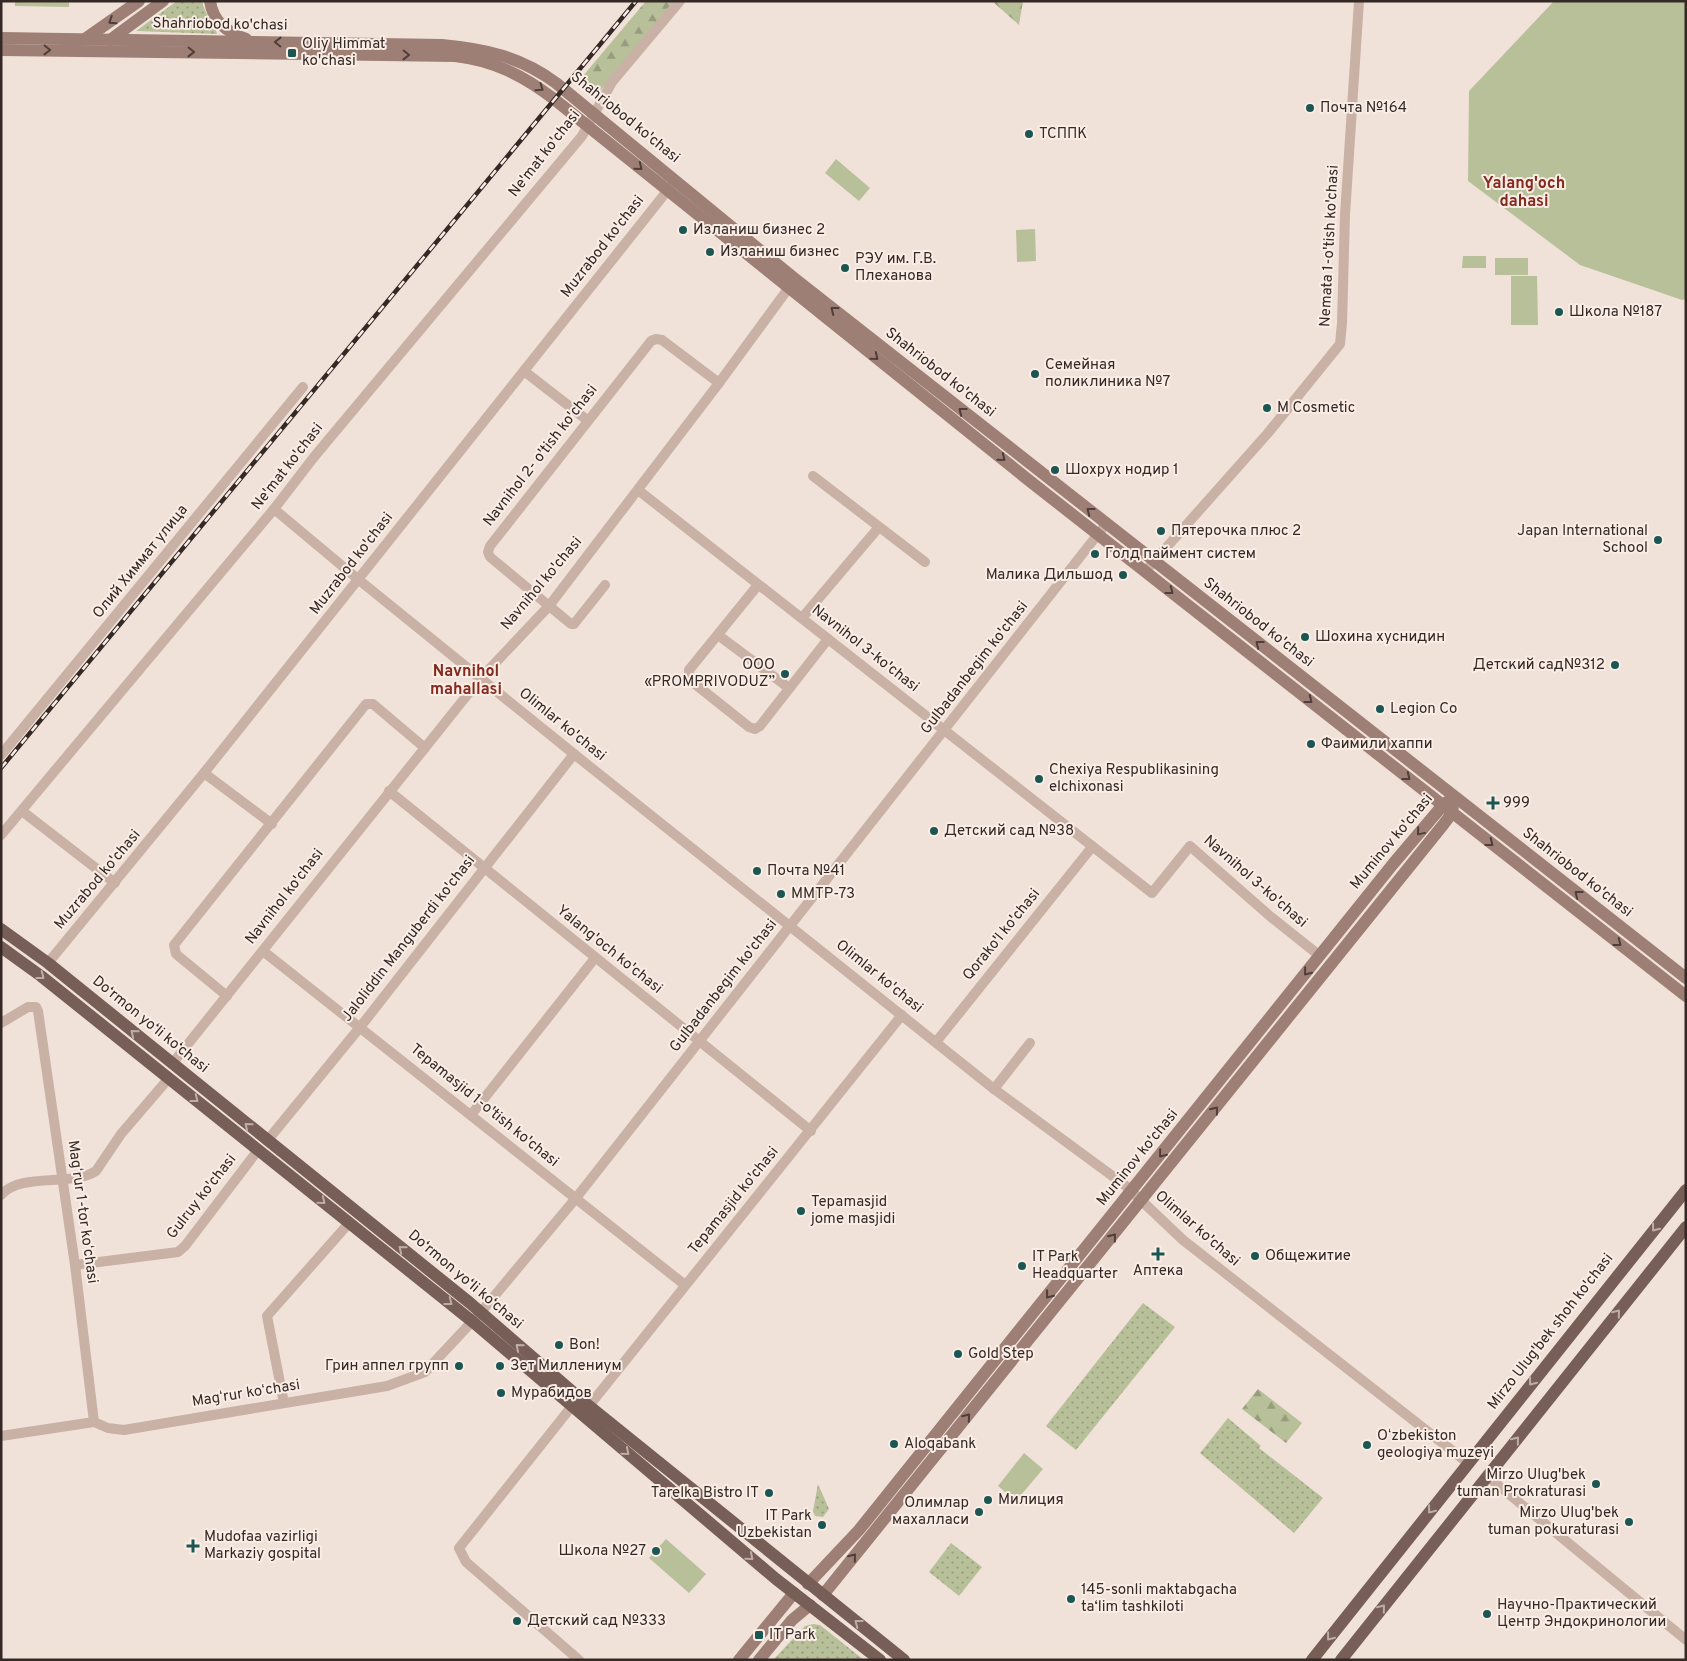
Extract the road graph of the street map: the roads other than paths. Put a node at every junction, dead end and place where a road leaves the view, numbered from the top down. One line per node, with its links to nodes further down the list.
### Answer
1 (139, 1): 7 (main road, one-way to 7)
2 (163, 1): 8 (main road)
3 (210, 1): 9 (main road)
4 (680, 1): 13 (street, Ne'mat ko'chasi)
5 (1359, 1): 27 (street, Nemata 1-o'tish ko'chasi)
6 (1, 38): 7 (main road, Shahriobod ko'chasi)
7 (84, 39): 8 (main road, Shahriobod ko'chasi); 12 (main road)
8 (111, 39): 10 (main road, Shahriobod ko'chasi); 12 (main road)
9 (258, 41): 10 (main road, Shahriobod ko'chasi); 13 (main road, Shahriobod ko'chasi, one-way to 9)
10 (152, 46): 12 (main road, Shahriobod ko'chasi); 14 (main road, Shahriobod ko'chasi, one-way to 14)
11 (1, 50): 12 (main road, Shahriobod ko'chasi, one-way to 12)
12 (93, 51)
13 (594, 115): 14 (street, Ne'mat ko'chasi); 15 (main road, Shahriobod ko'chasi)
14 (588, 126): 15 (main road, Shahriobod ko'chasi, one-way to 15); 23 (street, Ne'mat ko'chasi)
15 (671, 185): 16 (main road, Shahriobod ko'chasi); 17 (street, Muzrabod ko'chasi)
16 (792, 284): 18 (street, Navnihol ko'chasi); 24 (main road, Shahriobod ko'chasi, one-way to 16); 26 (main road, Shahriobod ko'chasi, one-way to 26)
17 (524, 371): 20 (street); 30 (street, Muzrabod ko'chasi)
18 (720, 383): 20 (street, Navnihol 2- o'tish ko'chasi); 22 (street, Navnihol ko'chasi)
19 (303, 387): 42 (street, Олий Химмат улица)
20 (587, 420): 33 (street, Navnihol 2- o'tish ko'chasi)
21 (813, 476): 25 (street)
22 (638, 490): 31 (street, Navnihol 3-ko'chasi); 33 (street, Navnihol ko'chasi)
23 (274, 509): 30 (street, Olimlar ko'chasi); 47 (street, Ne'mat ko'chasi)
24 (1106, 524): 26 (street, Gulbadanbegim ko'chasi); 27 (main road, Shahriobod ko'chasi)
25 (879, 527): 28 (street); 34 (street)
26 (1098, 534): 29 (main road, Shahriobod ko'chasi); 39 (street, Gulbadanbegim ko'chasi)
27 (1154, 561): 29 (street, Nemata 1-o'tish ko'chasi); 45 (main road, Shahriobod ko'chasi, one-way to 27)
28 (925, 562)
29 (1145, 572): 46 (main road, Shahriobod ko'chasi, one-way to 46)
30 (358, 580): 37 (street, Olimlar ko'chasi); 43 (street, Muzrabod ko'chasi)
31 (758, 584): 34 (street, Navnihol 3-ko'chasi); 35 (street)
32 (605, 585): 33 (street, Navnihol 2- o'tish ko'chasi)
33 (549, 606): 37 (street, Navnihol ko'chasi)
34 (802, 618): 36 (street, Navnihol 3-ko'chasi)
35 (718, 635): 38 (street); 38 (street)
36 (828, 639): 38 (street); 39 (street, Navnihol 3-ko'chasi)
37 (480, 679): 40 (street, Navnihol ko'chasi); 41 (street, Olimlar ko'chasi)
38 (789, 688)
39 (945, 731): 50 (street, Navnihol 3-ko'chasi); 53 (street, Gulbadanbegim ko'chasi)
40 (425, 748): 44 (street, Navnihol ko'chasi); 48 (street)
41 (574, 754): 51 (street, Jaloliddin Manguberdi ko'chasi); 53 (street, Olimlar ko'chasi)
42 (1, 755)
43 (204, 773): 48 (street); 52 (street, Muzrabod ko'chasi)
44 (389, 791): 51 (street, Yalang'och ko'chasi); 56 (street, Navnihol ko'chasi)
45 (1454, 797): 46 (main road, Muminov ko'chasi); 60 (main road, Shahriobod ko'chasi, one-way to 45)
46 (1447, 809): 57 (main road, Muminov ko'chasi, one-way to 57); 62 (main road, Shahriobod ko'chasi, one-way to 62); 81 (main road, Muminov ko'chasi, one-way to 46)
47 (22, 811): 49 (street, Ne'mat ko'chasi); 52 (street)
48 (272, 824): 61 (street)
49 (1, 835)
50 (1092, 847): 57 (street, Navnihol 3-ko'chasi); 67 (street, Qorako'l ko'chasi)
51 (484, 867): 58 (street, Yalang'och ko'chasi); 65 (street, Jaloliddin Manguberdi ko'chasi)
52 (115, 883): 59 (street, Muzrabod ko'chasi)
53 (790, 926): 63 (street, Olimlar ko'chasi); 66 (street, Gulbadanbegim ko'chasi)
54 (1, 929): 59 (main road, Do‘rmon yo‘li ko‘chasi)
55 (1, 947): 70 (main road, Do‘rmon yo‘li ko‘chasi, one-way to 70)
56 (263, 951): 61 (street, Navnihol ko'chasi); 65 (street, Tepamasjid 1-o'tish ko'chasi)
57 (1320, 956): 78 (main road, Muminov ko'chasi, one-way to 78)
58 (595, 958): 66 (street, Yalang'och ko'chasi); 72 (street)
59 (48, 963): 69 (main road, Do‘rmon yo‘li ko‘chasi, one-way to 59)
60 (1686, 978)
61 (227, 996): 69 (street, Navnihol ko'chasi)
62 (1686, 996)
63 (902, 1015): 67 (street, Olimlar ko'chasi); 74 (street, Tepamasjid ko'chasi)
64 (1, 1022): 76 (street, Magʻrur 1-tor koʻchasi)
65 (361, 1026): 72 (street, Tepamasjid 1-o'tish ko'chasi); 75 (street, Jaloliddin Manguberdi ko'chasi)
66 (699, 1042): 74 (street, Yalang'och ko'chasi); 80 (street, Gulbadanbegim ko'chasi)
67 (936, 1042): 71 (street, Olimlar ko'chasi)
68 (1030, 1043): 71 (street)
69 (174, 1066): 70 (main road, Navnihol ko'chasi); 73 (main road, Do‘rmon yo‘li ko‘chasi)
70 (168, 1078): 73 (main road, Do‘rmon yo‘li ko‘chasi, one-way to 73); 76 (street)
71 (994, 1089): 78 (street, Olimlar ko'chasi)
72 (471, 1115): 80 (street, Tepamasjid 1-o'tish ko'chasi)
73 (227, 1116): 75 (main road, Do‘rmon yo‘li ko‘chasi)
74 (811, 1131): 85 (street, Tepamasjid ko'chasi)
75 (262, 1145): 82 (main road, Do‘rmon yo‘li ko‘chasi, one-way to 82); 84 (street, Gulruy ko'chasi); 86 (main road, Do‘rmon yo‘li ko‘chasi, one-way to 75)
76 (62, 1179): 79 (street); 84 (street, Magʻrur 1-tor koʻchasi)
77 (1686, 1190): 87 (main road, Mirzo Ulug'bek shoh ko'chasi, one-way to 87)
78 (1132, 1191): 81 (street, Olimlar ko'chasi); 98 (main road, Muminov ko'chasi, one-way to 98)
79 (1, 1195)
80 (576, 1198): 85 (street, Tepamasjid 1-o'tish ko'chasi); 86 (street, Gulbadanbegim ko'chasi)
81 (1142, 1201): 94 (street, Olimlar ko'chasi); 100 (main road, Muminov ko'chasi, one-way to 81)
82 (349, 1223): 86 (main road, Do‘rmon yo‘li ko‘chasi, one-way to 86); 89 (street)
83 (1686, 1227): 88 (main road, one-way to 83)
84 (75, 1265): 92 (street, Magʻrur 1-tor koʻchasi)
85 (685, 1284): 91 (street, Tepamasjid ko'chasi)
86 (477, 1317): 89 (street, Magʻrur koʻchasi); 90 (main road, Do‘rmon yo‘li ko‘chasi); 91 (main road, Do‘rmon yo‘li ko‘chasi, one-way to 86)
87 (1549, 1361): 88 (main road); 94 (main road, Mirzo Ulug'bek shoh ko'chasi, one-way to 94)
88 (1567, 1376): 95 (main road, one-way to 88)
89 (284, 1403): 92 (street, Magʻrur koʻchasi)
90 (572, 1406): 99 (main road, Do‘rmon yo‘li ko‘chasi, one-way to 99); 103 (street)
91 (589, 1406): 98 (main road, Do‘rmon yo‘li ko‘chasi)
92 (94, 1422): 93 (street, Magʻrur koʻchasi)
93 (1, 1436)
94 (1468, 1463): 96 (main road, Mirzo Ulug'bek shoh ko'chasi, one-way to 96)
95 (1488, 1476): 97 (main road); 102 (street)
96 (1388, 1564): 97 (main road); 108 (main road, Mirzo Ulug'bek shoh ko'chasi, one-way to 108)
97 (1406, 1578): 109 (main road, one-way to 97)
98 (808, 1584): 99 (main road); 100 (main road, Do‘rmon yo‘li ko‘chasi)
99 (794, 1593): 101 (main road, Do‘rmon yo‘li ko‘chasi); 104 (main road)
100 (823, 1596): 101 (main road); 107 (main road, Do‘rmon yo‘li ko‘chasi, one-way to 100)
101 (810, 1605): 105 (main road); 106 (main road, Do‘rmon yo‘li ko‘chasi)
102 (1686, 1640)
103 (579, 1660)
104 (739, 1660)
105 (759, 1660)
106 (880, 1660)
107 (904, 1660)
108 (1312, 1660)
109 (1341, 1660)

